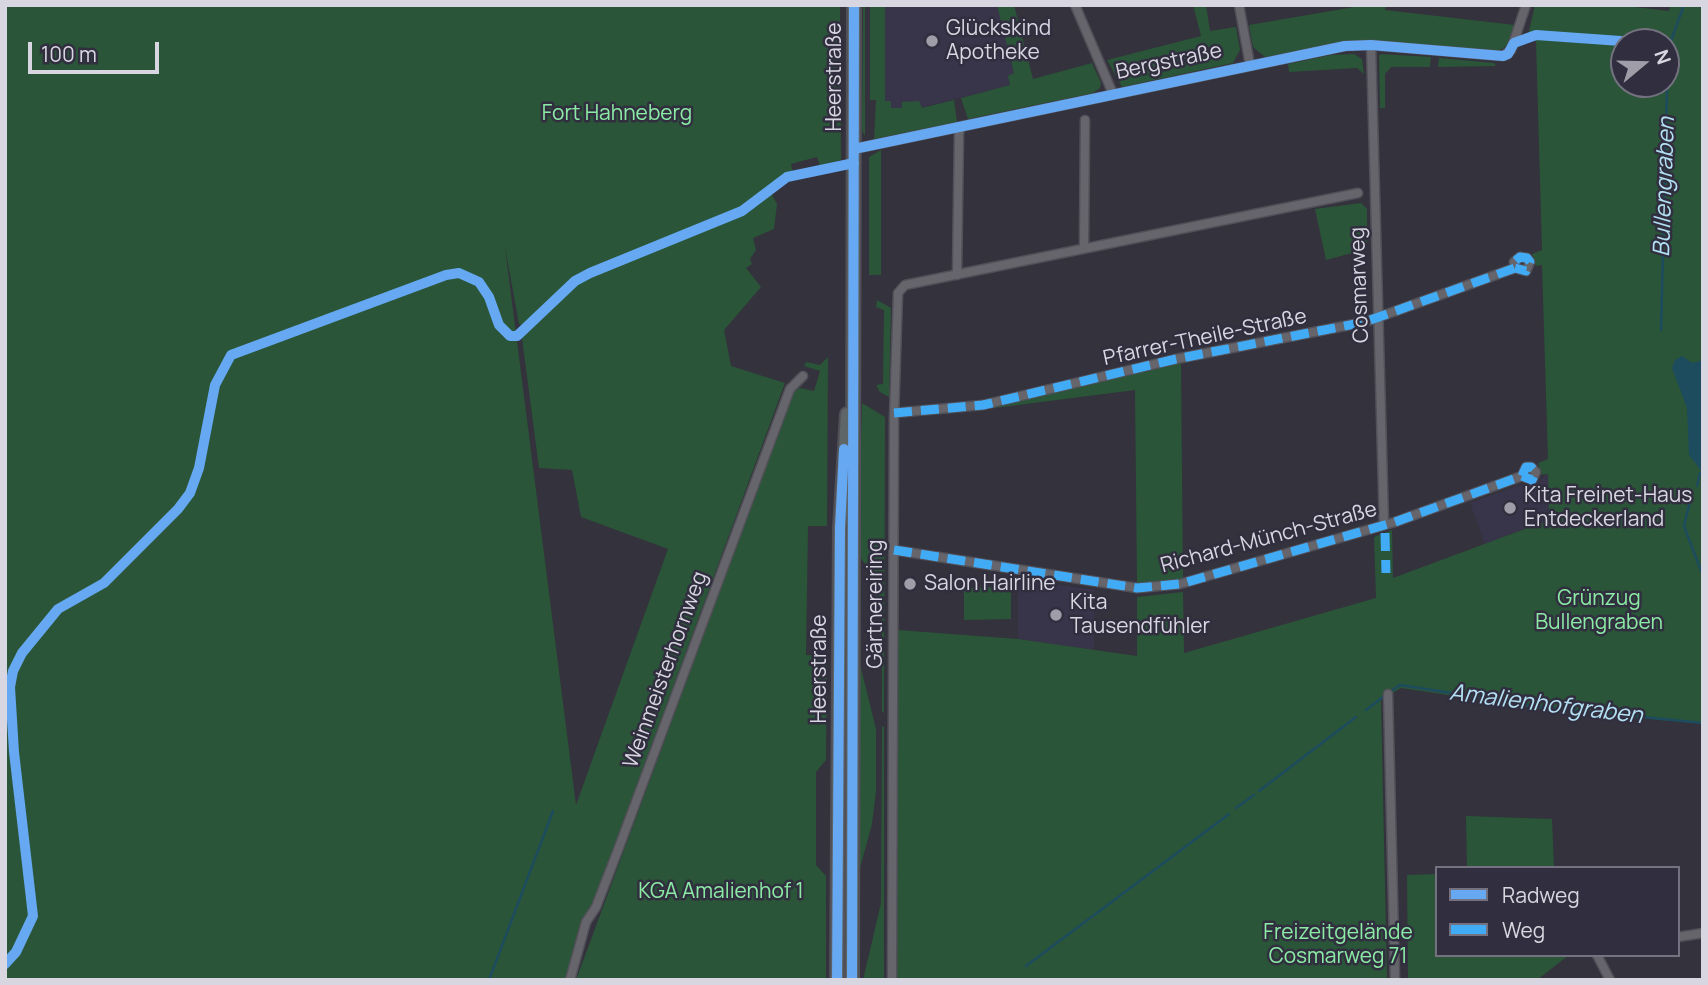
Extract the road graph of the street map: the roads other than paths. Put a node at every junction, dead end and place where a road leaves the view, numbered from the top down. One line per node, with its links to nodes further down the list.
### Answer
1 (855, 5): 10 (main road, Heerstraße)
2 (1075, 5): 7 (street)
3 (1239, 5): 6 (street)
4 (1526, 5): 5 (street, Bergstraße)
5 (1371, 45): 6 (street, Bergstraße); 15 (street, Cosmarweg)
6 (1250, 65): 7 (street, Bergstraße)
7 (1113, 94): 9 (street, Bergstraße)
8 (1085, 120): 12 (street)
9 (962, 125): 10 (street, Bergstraße); 14 (street)
10 (854, 149): 16 (main road, Heerstraße)
11 (1358, 193): 12 (street, Gärtnereiring)
12 (1084, 248): 14 (street, Gärtnereiring)
13 (1515, 268): 15 (street, Pfarrer-Theile-Straße)
14 (957, 275): 18 (street, Gärtnereiring)
15 (1379, 318): 18 (street, Pfarrer-Theile-Straße); 20 (street, Cosmarweg)
16 (853, 358): 27 (main road, Heerstraße); 28 (main road, Heerstraße)
17 (803, 376): 26 (street, Weinmeisterhornweg)
18 (894, 413): 21 (street, Gärtnereiring)
19 (1522, 475): 20 (street, Richard-Münch-Straße)
20 (1384, 525): 21 (street, Richard-Münch-Straße)
21 (894, 550): 29 (street, Gärtnereiring)
22 (1388, 694): 30 (street)
23 (1703, 933): 24 (street)
24 (1680, 937)
25 (1598, 957): 31 (street)
26 (570, 980)
27 (837, 980)
28 (852, 980)
29 (892, 980)
30 (1395, 980)
31 (1610, 980)

